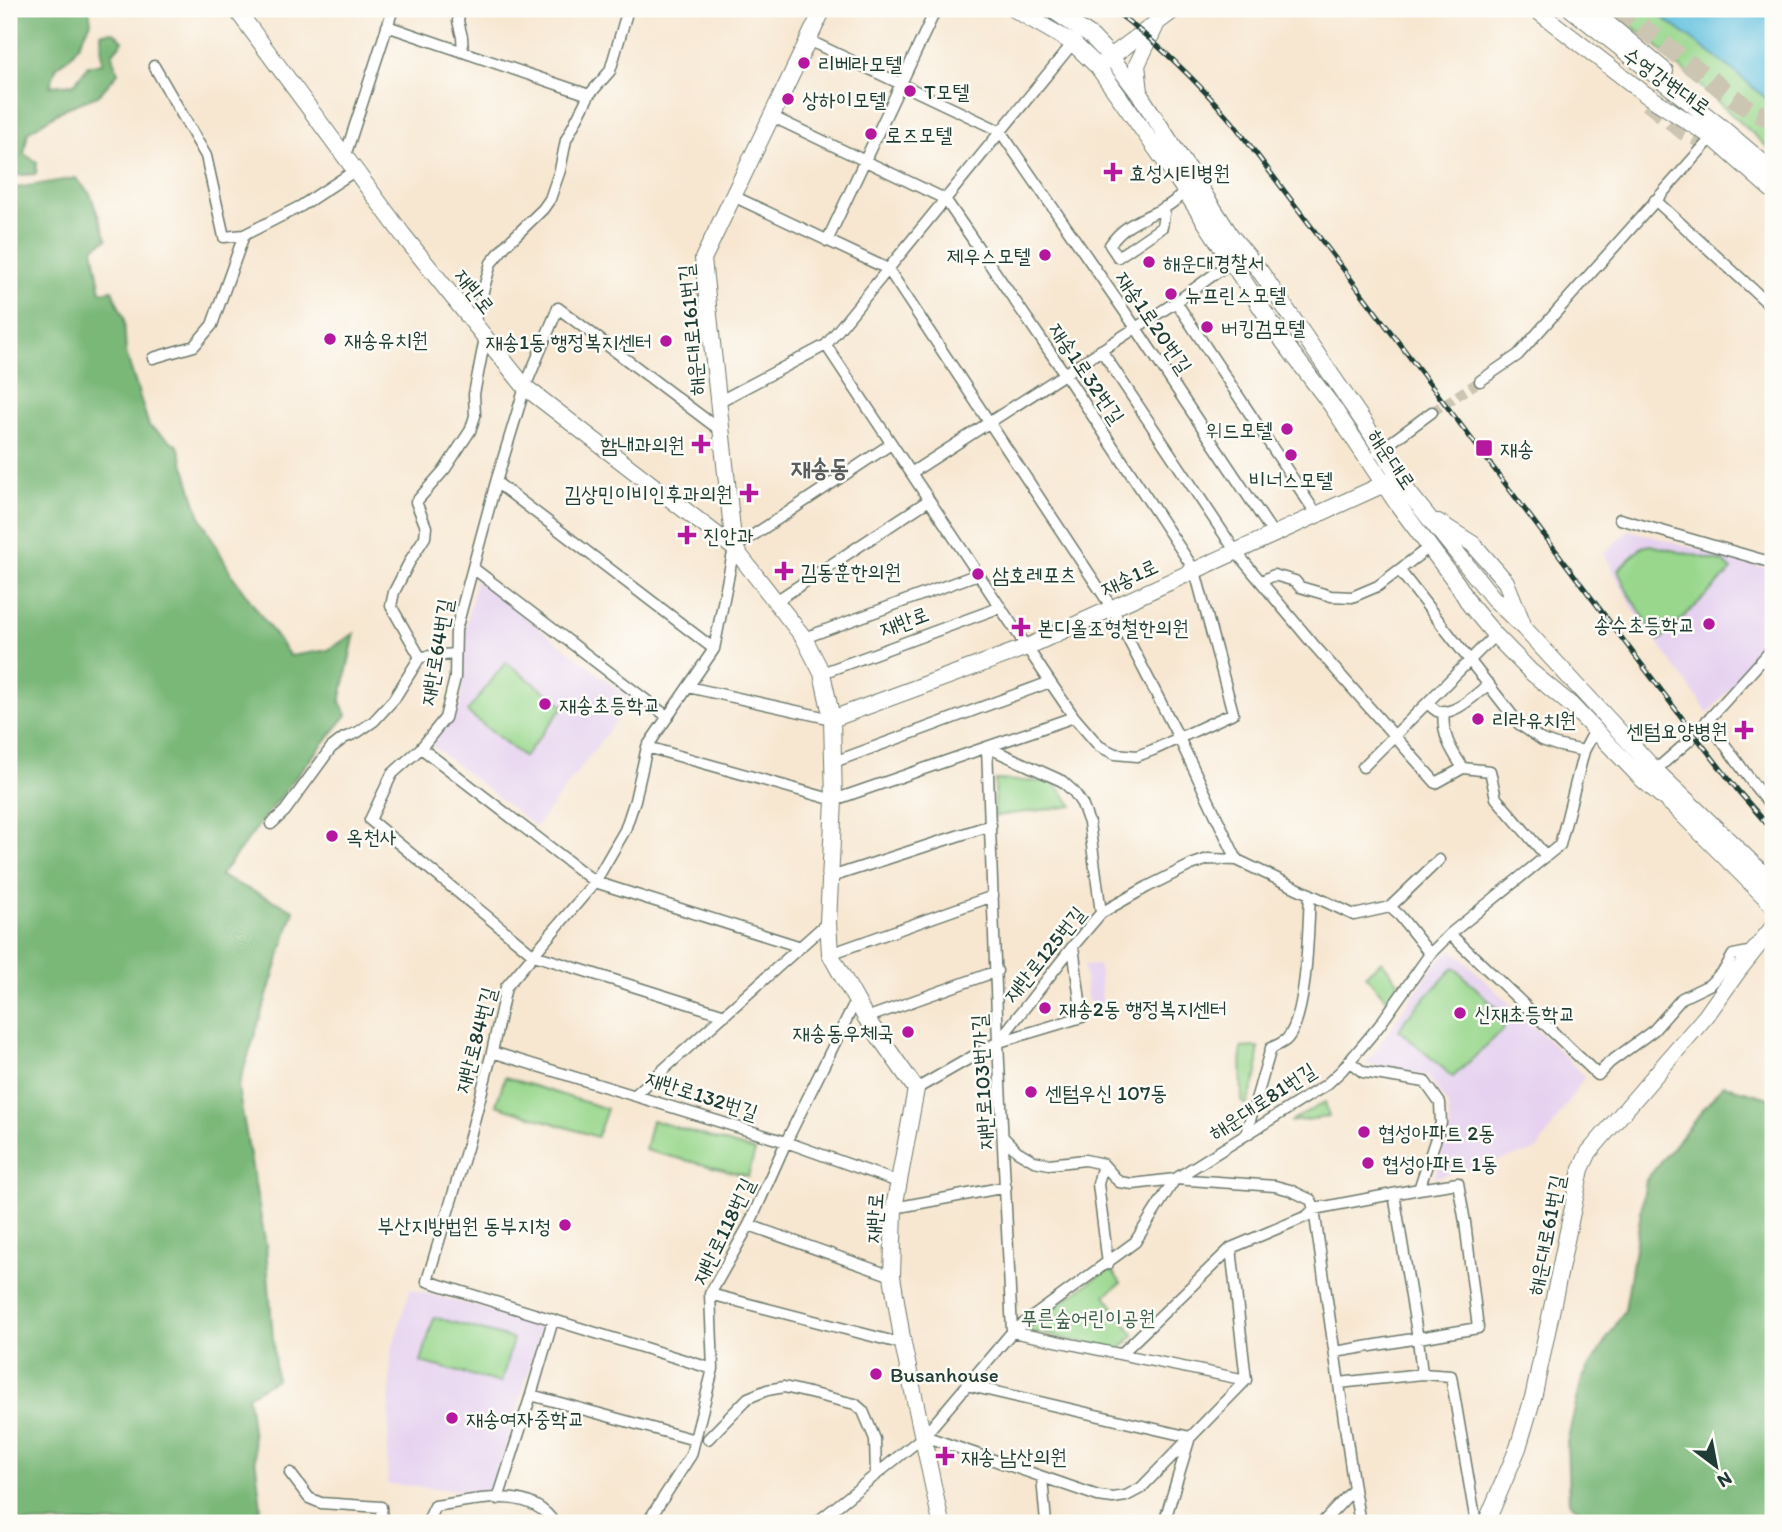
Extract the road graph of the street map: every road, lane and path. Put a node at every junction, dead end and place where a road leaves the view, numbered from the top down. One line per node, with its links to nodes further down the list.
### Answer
1 (236, 9): 27 (main road, 재반로)
2 (393, 9): 15 (street)
3 (460, 9): 18 (street)
4 (628, 9): 22 (street)
5 (823, 9): 16 (main road, 해운대로161번길)
6 (936, 9): 21 (street)
7 (1014, 9): 17 (main road, 해운대로)
8 (1051, 9): 19 (main road, 해운대로)
9 (1175, 9): 14 (main road)
10 (1535, 9): 26 (main road, 수영강변대로)
11 (1553, 9): 26 (main road)
12 (1571, 9): 26 (main road)
13 (1590, 9): 26 (main road, 수영강변대로)
14 (1157, 22): 19 (main road); 23 (main road)
15 (387, 26): 18 (street); 27 (street)
16 (808, 40): 21 (street); 24 (main road, 해운대로161번길)
17 (1073, 43): 19 (main road, 해운대로); 25 (street)
18 (463, 52): 22 (street)
19 (1104, 62): 23 (main road, 해운대로); 31 (main road, 해운대로)
20 (154, 65): 37 (street)
21 (901, 85): 25 (street); 28 (street)
22 (589, 95): 43 (street)
23 (1140, 95): 31 (main road, 해운대로)
24 (771, 116): 28 (street); 33 (main road, 해운대로161번길)
25 (1000, 131): 34 (street); 44 (street, 재송1로20번길)
26 (1716, 132): 30 (main road); 32 (main road, 수영강변대로); 35 (street)
27 (345, 156): 29 (main road, 재반로)
28 (864, 161): 34 (street); 38 (street)
29 (356, 170): 37 (street); 43 (main road, 재반로)
30 (1773, 171)
31 (1191, 189): 36 (street); 39 (main road, 해운대로); 57 (main road, 해운대로)
32 (1773, 191)
33 (733, 196): 38 (street); 52 (main road, 해운대로161번길)
34 (945, 199): 40 (street); 49 (street, 재송1로32번길)
35 (1655, 200): 42 (street); 50 (street)
36 (1165, 207): 36 (street)
37 (244, 235): 48 (street)
38 (827, 241): 40 (street)
39 (1231, 262): 41 (street); 58 (main road, 해운대로)
40 (888, 269): 46 (street); 54 (street)
41 (1176, 302): 44 (street); 63 (street)
42 (1773, 308)
43 (474, 323): 45 (main road, 재반로)
44 (1136, 328): 47 (street); 65 (street, 재송1로20번길)
45 (485, 338): 51 (main road, 재반로); 84 (street)
46 (826, 345): 52 (street); 56 (street)
47 (1101, 350): 49 (street); 68 (street)
48 (153, 358)
49 (1065, 374): 54 (street); 71 (street, 재송1로32번길)
50 (1480, 381)
51 (525, 387): 55 (street, 재반로64번길); 61 (street, 재반로64번길); 66 (main road, 재반로)
52 (718, 402): 55 (main road, 해운대로161번길)
53 (1432, 412): 57 (street)
54 (990, 422): 59 (street); 77 (street)
55 (721, 431): 66 (main road, 해운대로161번길)
56 (891, 444): 59 (street); 66 (street)
57 (1381, 449): 58 (street); 60 (main road, 해운대로)
58 (1367, 460): 60 (main road, 해운대로)
59 (911, 473): 62 (street)
60 (1392, 481): 63 (main road, 재송1로); 67 (main road, 해운대로); 106 (main road, 해운대로)
61 (496, 482): 70 (street, 재반로64번길); 82 (street)
62 (929, 500): 73 (street); 75 (street)
63 (1317, 515): 65 (main road, 재송1로)
64 (1620, 519): 69 (street)
65 (1274, 535): 68 (main road, 재송1로)
66 (734, 548): 75 (main road, 재반로); 82 (street, 재반로84번길)
67 (1428, 548): 72 (street); 78 (main road, 해운대로)
68 (1236, 552): 71 (main road, 재송1로); 74 (street)
69 (1773, 563)
70 (473, 568): 83 (street, 재반로64번길); 92 (street)
71 (1195, 571): 77 (main road, 재송1로); 98 (street, 재송1로32번길)
72 (1400, 571): 74 (street); 85 (street)
73 (978, 574): 76 (street); 79 (street, 재반로)
74 (1262, 581): 97 (street)
75 (776, 601): 79 (main road, 재반로)
76 (1001, 607): 80 (street); 86 (street, 재반로)
77 (1112, 608): 80 (main road, 재송1로); 98 (street)
78 (1495, 635): 85 (street); 96 (main road, 해운대로)
79 (804, 638): 86 (main road, 재반로)
80 (1027, 647): 87 (street); 94 (main road, 재송1로)
81 (1773, 648): 95 (street)
82 (714, 649): 89 (street, 재반로84번길)
83 (455, 654): 84 (street); 101 (street, 재반로64번길)
84 (420, 657): 109 (street)
85 (1470, 660): 88 (street); 90 (street)
86 (822, 673): 94 (main road, 재반로)
87 (1050, 682): 93 (street); 103 (street)
88 (1489, 684): 91 (street); 102 (street)
89 (688, 687): 92 (street, 재반로84번길); 94 (street)
90 (1427, 703): 91 (street); 97 (street)
91 (1444, 711): 105 (street)
92 (667, 717): 99 (street, 재반로84번길)
93 (1074, 717): 98 (street); 100 (street)
94 (832, 719): 103 (main road, 재반로)
95 (1707, 720): 106 (street); 108 (street)
96 (1595, 730): 102 (street, 해운대로81번길); 106 (main road, 해운대로)
97 (1394, 736): 104 (street); 105 (street)
98 (1179, 738): 112 (street)
99 (647, 747): 107 (street); 115 (street, 재반로84번길)
100 (987, 747): 107 (street); 110 (street, 재반로103번가길); 121 (street)
101 (421, 748): 115 (street); 130 (street, 재반로64번길)
102 (1584, 751): 111 (street, 해운대로81번길)
103 (834, 762): 107 (main road, 재반로)
104 (1363, 767)
105 (1463, 768): 111 (street)
106 (1649, 775): 116 (main road, 해운대로); 119 (main road, 해운대로)
107 (834, 800): 114 (main road, 재반로)
108 (1773, 808)
109 (271, 824)
110 (990, 825): 114 (street); 118 (street, 재반로103번가길)
111 (1546, 856): 124 (street, 해운대로81번길)
112 (1237, 860): 117 (street, 재반로125번길); 121 (street, 재반로125번길)
113 (1439, 860): 120 (street)
114 (831, 877): 122 (main road, 재반로)
115 (596, 882): 126 (street); 130 (street, 재반로84번길)
116 (1773, 883)
117 (1310, 894): 120 (street, 재반로125번길); 143 (street)
118 (993, 895): 128 (street); 131 (street, 재반로103번가길)
119 (1773, 905)
120 (1390, 907): 129 (street)
121 (1101, 913): 125 (street, 재반로125번길)
122 (828, 922): 126 (street); 128 (main road, 재반로)
123 (1773, 927): 127 (main road, 해운대로61번길)
124 (1450, 934): 129 (street, 해운대로81번길); 133 (street)
125 (1073, 946): 138 (street, 재반로125번길); 138 (street)
126 (801, 947): 136 (street)
127 (1762, 947): 132 (street); 134 (main road, 해운대로61번길)
128 (831, 954): 135 (main road, 재반로)
129 (1430, 954): 140 (street, 해운대로81번길)
130 (534, 955): 136 (street); 139 (street, 재반로84번길)
131 (997, 971): 137 (street); 138 (street, 재반로103번가길)
132 (1709, 985): 133 (street); 134 (street)
133 (1694, 992): 134 (street)
134 (1713, 1000): 191 (main road, 해운대로61번길)
135 (855, 1002): 137 (main road, 재반로); 145 (street, 재반로118번길)
136 (725, 1014): 142 (street)
137 (866, 1018): 141 (main road, 재반로)
138 (998, 1042): 141 (street, 재반로125번길); 144 (street, 재반로103번가길)
139 (492, 1052): 142 (street, 재반로132번길); 159 (street, 재반로84번길)
140 (1350, 1062): 143 (street, 해운대로81번길); 150 (street)
141 (916, 1089): 148 (main road, 재반로)
142 (635, 1094): 145 (street, 재반로132번길)
143 (1245, 1134): 147 (street, 해운대로81번길)
144 (1004, 1138): 146 (street); 149 (street, 재반로103번가길)
145 (786, 1142): 148 (street, 재반로132번길); 154 (street, 재반로118번길)
146 (1103, 1164): 147 (street); 156 (street)
147 (1175, 1179): 153 (street); 156 (street, 해운대로81번길)
148 (898, 1182): 152 (main road, 재반로)
149 (1006, 1187): 152 (street); 160 (street, 재반로103번가길)
150 (1419, 1189): 151 (street); 161 (street)
151 (1394, 1194): 153 (street); 161 (street)
152 (894, 1208): 157 (main road, 재반로)
153 (1314, 1209): 155 (street); 163 (street)
154 (750, 1225): 157 (street); 158 (street, 재반로118번길)
155 (1231, 1248): 164 (street); 167 (street)
156 (1108, 1264): 160 (street, 해운대로81번길)
157 (892, 1276): 162 (main road, 재반로)
158 (710, 1294): 162 (street); 165 (street, 재반로118번길)
159 (552, 1320): 165 (street); 170 (street)
160 (1012, 1332): 164 (street); 169 (street, 해운대로81번길)
161 (1418, 1339): 163 (street); 166 (street)
162 (903, 1344): 171 (main road, 재반로)
163 (1335, 1352): 168 (street)
164 (1121, 1354): 167 (street)
165 (713, 1369): 174 (street, 재반로118번길)
166 (1422, 1374): 168 (street); 190 (street)
167 (1246, 1380): 172 (street)
168 (1339, 1383): 178 (street)
169 (966, 1385): 171 (street, 해운대로81번길); 172 (street)
170 (531, 1395): 174 (street); 179 (street)
171 (924, 1436): 176 (street, 해운대로81번길); 177 (street); 185 (main road, 재반로)
172 (1190, 1437): 177 (street); 187 (street)
173 (708, 1439): 176 (street)
174 (695, 1440): 183 (street, 재반로118번길)
175 (290, 1473): 180 (street)
176 (876, 1475): 184 (street, 해운대로81번길)
177 (1042, 1478): 186 (street)
178 (1354, 1489): 188 (street); 189 (street)
179 (498, 1499): 181 (street); 182 (street)
180 (382, 1523)
181 (427, 1523)
182 (554, 1523)
183 (647, 1523)
184 (816, 1523)
185 (941, 1523)
186 (1046, 1523)
187 (1164, 1523)
188 (1322, 1523)
189 (1360, 1523)
190 (1476, 1523)
191 (1486, 1523)

